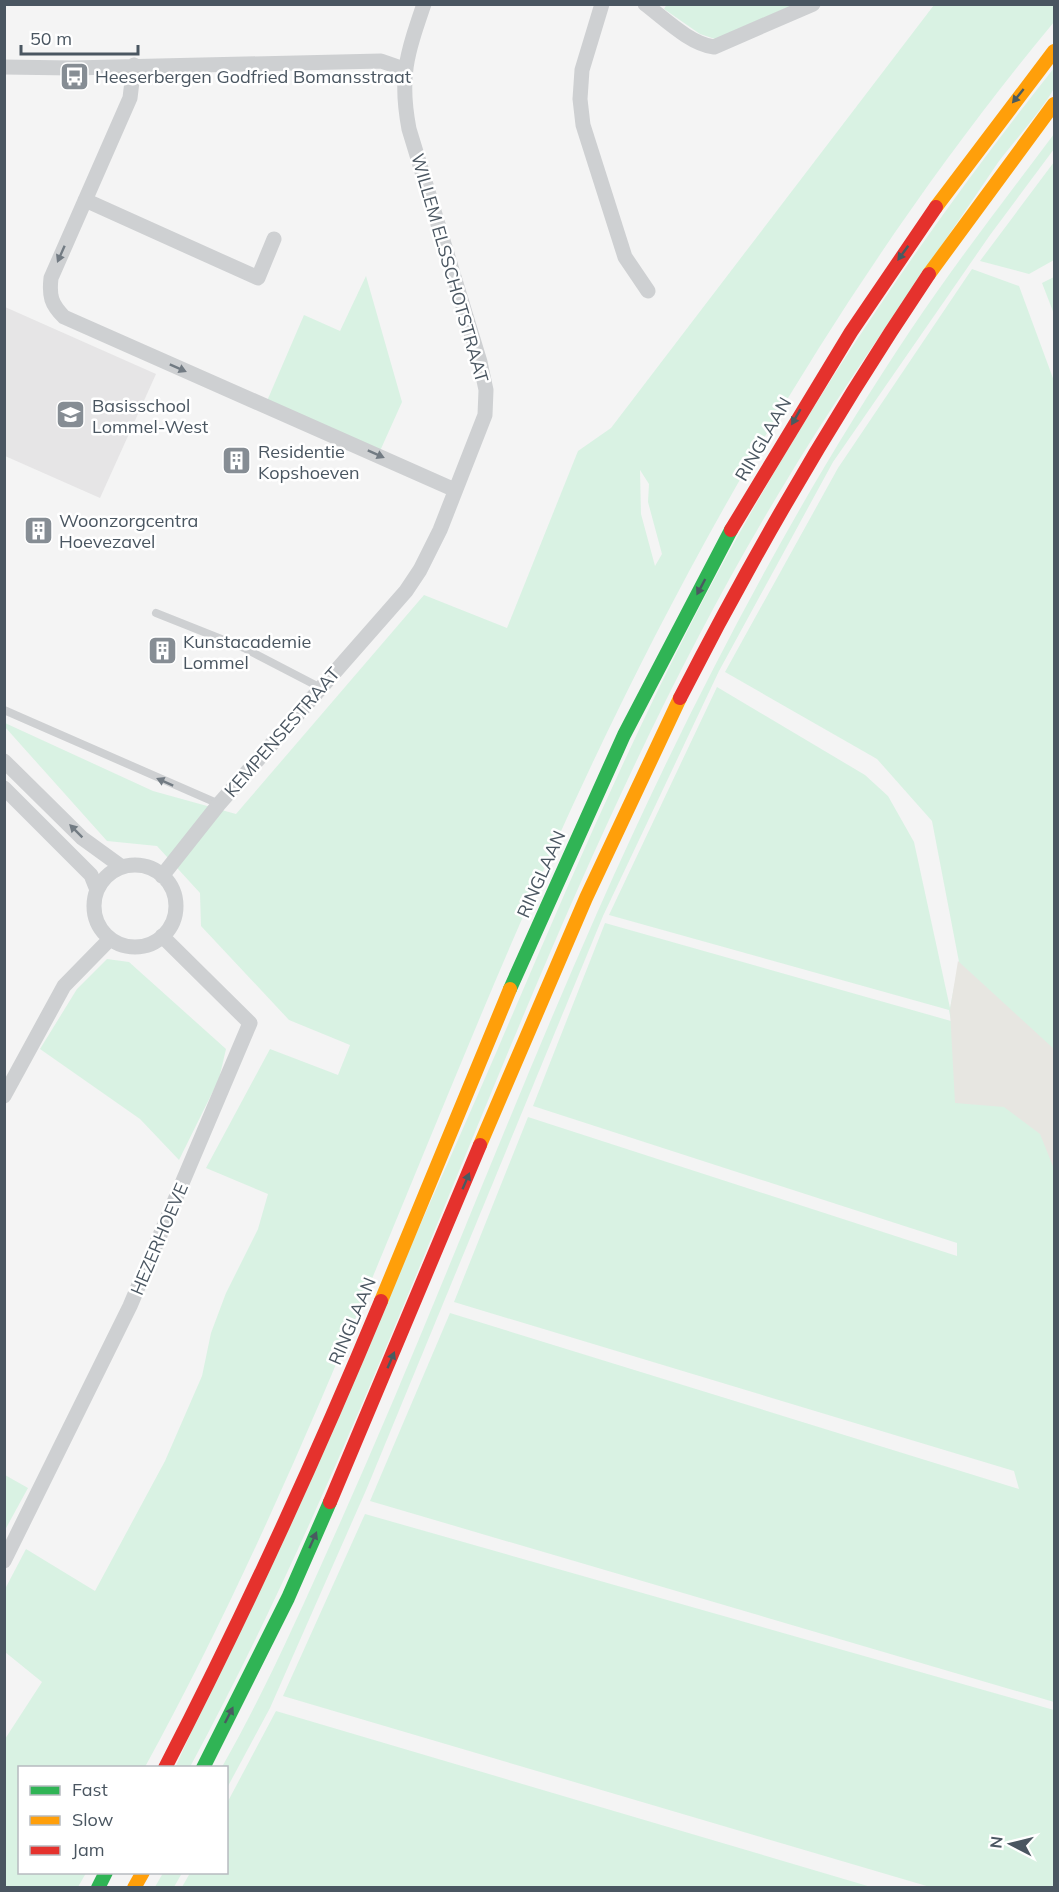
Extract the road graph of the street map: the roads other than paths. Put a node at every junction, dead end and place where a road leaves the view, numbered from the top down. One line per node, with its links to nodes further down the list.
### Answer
1 (424, 4): 8 (street, WILLEM ELSSCHOTSTRAAT)
2 (602, 4): 12 (street)
3 (645, 4): 4 (street)
4 (813, 4)
5 (1054, 51): 31 (main road, RINGLAAN, one-way to 31)
6 (134, 65): 7 (street); 8 (street); 10 (street)
7 (4, 67)
8 (404, 69): 13 (street, WILLEM ELSSCHOTSTRAAT)
9 (1054, 104): 32 (main road, one-way to 9)
10 (85, 200): 11 (street); 13 (street, one-way to 13)
11 (274, 239)
12 (648, 291)
13 (455, 490): 14 (street, WILLEM ELSSCHOTSTRAAT)
14 (406, 591): 16 (street, KEMPENSESTRAAT)
15 (156, 613): 16 (lane)
16 (321, 688): 20 (street, KEMPENSESTRAAT)
17 (4, 710): 20 (lane, one-way to 17)
18 (4, 761): 21 (street)
19 (4, 788): 22 (street)
20 (219, 804): 24 (street, KEMPENSESTRAAT)
21 (57, 814): 22 (street); 23 (street, one-way to 21)
22 (44, 828): 25 (street)
23 (122, 867): 24 (street); 25 (street)
24 (162, 876): 26 (street)
25 (97, 890): 27 (street)
26 (162, 936): 27 (street); 30 (street, HEZERHOEVE)
27 (110, 939): 28 (street)
28 (8, 1080): 29 (street)
29 (4, 1096)
30 (4, 1561)
31 (166, 1766)
32 (202, 1766)
33 (142, 1874): 34 (main road)
34 (134, 1887)

